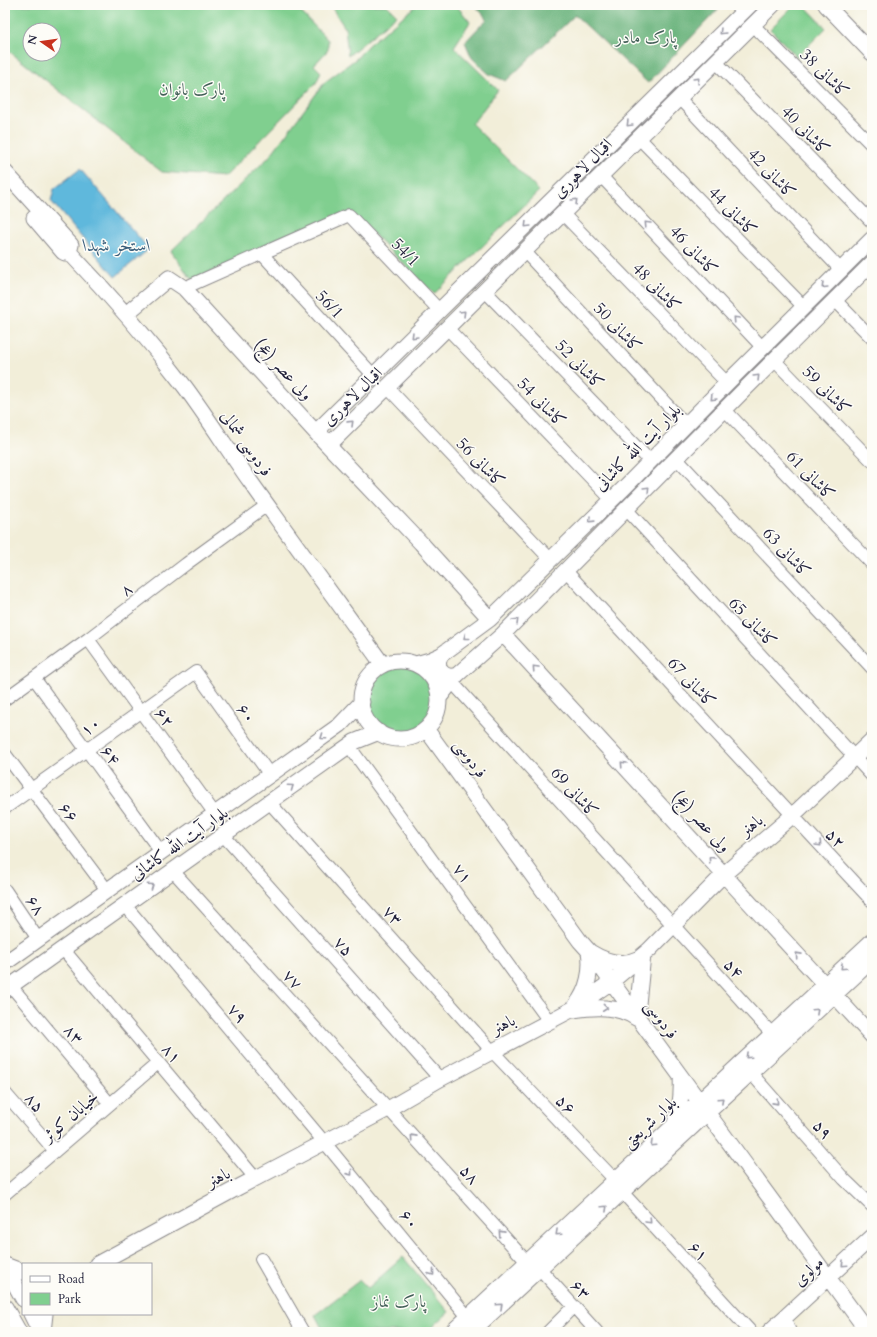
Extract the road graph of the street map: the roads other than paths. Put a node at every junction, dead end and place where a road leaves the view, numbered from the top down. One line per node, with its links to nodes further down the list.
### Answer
1 (750, 5): 10 (main road, اقبال لاهوری, one-way to 10)
2 (773, 5): 4 (main road, اقبال لاهوری)
3 (826, 5): 5 (main road)
4 (753, 25): 6 (main road, اقبال لاهوری); 9 (street, کاشانی 38)
5 (872, 53)
6 (716, 62): 7 (main road, اقبال لاهوری, one-way to 6); 15 (street, کاشانی 40)
7 (679, 98): 8 (main road, اقبال لاهوری); 21 (street, کاشانی 42)
8 (639, 138): 11 (main road, اقبال لاهوری); 25 (street, کاشانی 44)
9 (872, 145)
10 (600, 153): 11 (main road); 26 (main road, اقبال لاهوری, one-way to 26)
11 (606, 170): 14 (main road, اقبال لاهوری, one-way to 11); 30 (street, کاشانی 46, one-way to 11)
12 (5, 172): 17 (main road, فردوسی شمالی)
13 (5, 186): 17 (main road, فردوسی شمالی)
14 (563, 214): 18 (main road, اقبال لاهوری); 33 (street, کاشانی 48)
15 (872, 222)
16 (872, 239): 21 (main road, بلوار آیت الله کاشانی)
17 (69, 252): 27 (main road, فردوسی شمالی)
18 (525, 252): 23 (main road, اقبال لاهوری); 36 (street, کاشانی 50)
19 (262, 254): 22 (street); 26 (street, 54/1); 32 (street, 56/1)
20 (872, 263): 24 (main road)
21 (840, 270): 25 (main road, بلوار آیت الله کاشانی, one-way to 25)
22 (184, 288): 27 (main road, ولی عصر (عج)); 37 (main road, ولی عصر (عج))
23 (485, 291): 28 (main road, اقبال لاهوری, one-way to 23); 39 (street, کاشانی 52)
24 (835, 300): 29 (street); 31 (main road)
25 (804, 307): 30 (main road, بلوار آیت الله کاشانی)
26 (440, 311): 32 (main road, اقبال لاهوری, one-way to 32)
27 (126, 314): 42 (main road, فردوسی شمالی)
28 (447, 328): 34 (main road, اقبال لاهوری); 41 (street, کاشانی 54)
29 (872, 338)
30 (763, 348): 33 (main road, بلوار آیت الله کاشانی)
31 (774, 360): 35 (main road, one-way to 31); 40 (street, کاشانی 59)
32 (374, 376): 37 (main road, اقبال لاهوری)
33 (727, 383): 36 (main road, بلوار آیت الله کاشانی, one-way to 36)
34 (388, 388): 37 (main road, اقبال لاهوری, one-way to 34); 44 (street, کاشانی 56)
35 (725, 410): 38 (main road); 45 (street, کاشانی 61)
36 (686, 425): 39 (main road, بلوار آیت الله کاشانی)
37 (320, 437): 47 (main road, ولی عصر (عج))
38 (677, 459): 43 (main road, one-way to 38); 53 (street, کاشانی 63)
39 (650, 461): 41 (main road, بلوار آیت الله کاشانی)
40 (872, 461)
41 (612, 500): 44 (main road, بلوار آیت الله کاشانی, one-way to 44)
42 (267, 505): 49 (street, ۸); 52 (main road, فردوسی شمالی)
43 (627, 510): 46 (main road); 68 (street, کاشانی 65)
44 (550, 559): 47 (main road, بلوار آیت الله کاشانی)
45 (872, 564)
46 (566, 571): 48 (main road, one-way to 46); 75 (street, کاشانی 67)
47 (490, 619): 50 (main road, بلوار آیت الله کاشانی, one-way to 50)
48 (503, 634): 56 (main road); 79 (main road, ولی عصر (عج), one-way to 48)
49 (88, 639): 55 (street, ۸); 60 (street, ۶۲)
50 (441, 655): 51 (main road, بلوار آیت الله کاشانی); 56 (main road)
51 (416, 664): 52 (main road); 57 (main road)
52 (383, 665): 59 (main road)
53 (872, 668)
54 (196, 672): 60 (street, ۱۰); 69 (street, ۶۰)
55 (34, 678): 58 (street, ۸); 66 (street, ۶۴)
56 (454, 678): 57 (main road); 85 (street, کاشانی 69)
57 (439, 698): 62 (main road)
58 (5, 699)
59 (362, 702): 61 (main road, بلوار آیت الله کاشانی); 63 (main road)
60 (139, 711): 66 (street, ۱۰); 74 (street, ۶۲)
61 (340, 725): 65 (main road); 69 (main road, بلوار آیت الله کاشانی, one-way to 69)
62 (426, 729): 63 (main road); 90 (main road, فردوسی)
63 (379, 732): 65 (main road, بلوار آیت الله کاشانی)
64 (872, 740): 68 (main road, باهنر)
65 (351, 744): 72 (main road, بلوار آیت الله کاشانی, one-way to 65); 100 (street, ۷۱)
66 (86, 751): 71 (street, ۱۰); 77 (street, ۶۴)
67 (5, 754): 71 (street, ۶۶)
68 (854, 756): 70 (street, کاشانی 65); 75 (main road, باهنر)
69 (270, 775): 74 (main road, بلوار آیت الله کاشانی)
70 (872, 776)
71 (31, 790): 73 (street, ۱۰); 81 (street, ۶۶)
72 (269, 802): 76 (main road, بلوار آیت الله کاشانی); 103 (street, ۷۳)
73 (5, 808)
74 (215, 814): 77 (main road, بلوار آیت الله کاشانی)
75 (792, 816): 79 (main road, باهنر); 82 (street, ۵۲, one-way to 82)
76 (223, 835): 78 (main road, بلوار آیت الله کاشانی); 106 (street, ۷۵)
77 (161, 852): 81 (main road, بلوار آیت الله کاشانی)
78 (173, 871): 83 (main road, بلوار آیت الله کاشانی, one-way to 78); 112 (street, ۷۷)
79 (724, 874): 85 (main road, باهنر); 97 (main road, ولی عصر (عج), one-way to 79)
80 (5, 890): 87 (street, ۶۸)
81 (107, 890): 84 (main road, بلوار آیت الله کاشانی)
82 (872, 901)
83 (125, 905): 86 (main road, بلوار آیت الله کاشانی); 114 (street, ۷۹)
84 (80, 909): 87 (main road, بلوار آیت الله کاشانی); 94 (main road)
85 (672, 925): 91 (main road, باهنر); 101 (street, ۵۴)
86 (94, 927): 89 (main road, بلوار آیت الله کاشانی); 96 (main road)
87 (38, 939): 93 (main road, بلوار آیت الله کاشانی)
88 (872, 941): 97 (main road, بلوار شریعتی, one-way to 97)
89 (63, 949): 96 (main road, بلوار آیت الله کاشانی); 104 (street, ۸۱)
90 (589, 951): 91 (main road); 95 (main road, فردوسی); 98 (main road)
91 (643, 955): 95 (main road, باهنر); 99 (main road)
92 (872, 960): 97 (main road, بلوار شریعتی)
93 (5, 963)
94 (5, 972)
95 (611, 982): 98 (main road, باهنر); 99 (main road, فردوسی)
96 (7, 986): 110 (street, ۸۳)
97 (830, 990): 101 (main road, بلوار شریعتی); 102 (main road, ولی عصر (عج)); 105 (main road, بلوار شریعتی, one-way to 97)
98 (570, 1010): 99 (main road, one-way to 99); 100 (main road, باهنر)
99 (638, 1019): 107 (main road, فردوسی)
100 (549, 1021): 103 (main road, باهنر)
101 (772, 1034): 108 (main road, بلوار شریعتی, one-way to 108)
102 (872, 1036)
103 (492, 1051): 106 (main road, باهنر); 117 (street, ۵۶)
104 (158, 1063): 110 (street, خیابان کوثر); 116 (street, ۸۱)
105 (750, 1073): 111 (main road, بلوار شریعتی, one-way to 105); 119 (street, ۵۹, one-way to 119)
106 (440, 1079): 112 (main road, باهنر)
107 (683, 1080): 108 (main road); 111 (main road, فردوسی); 113 (main road)
108 (718, 1084): 111 (main road, بلوار شریعتی)
109 (5, 1093): 115 (street, ۸۵)
110 (110, 1104): 115 (street, خیابان کوثر)
111 (703, 1108): 113 (main road, بلوار شریعتی); 117 (main road, بلوار شریعتی); 126 (main road, فردوسی)
112 (388, 1109): 114 (main road, باهنر); 123 (street, ۵۸, one-way to 112)
113 (674, 1124): 117 (main road, بلوار شریعتی, one-way to 117)
114 (325, 1143): 116 (main road, باهنر); 133 (street, ۶۰, one-way to 133)
115 (55, 1151): 118 (street, خیابان کوثر)
116 (256, 1179): 122 (main road, باهنر)
117 (619, 1186): 123 (main road, بلوار شریعتی); 143 (street, ۶۱, one-way to 143)
118 (5, 1194)
119 (872, 1206)
120 (872, 1237): 126 (main road, مولوی, one-way to 126)
121 (260, 1259): 138 (street)
122 (99, 1263)
123 (533, 1265): 129 (street, ۶۳); 133 (main road, بلوار شریعتی); 140 (main road, بلوار شریعتی, one-way to 123)
124 (5, 1266): 125 (main road); 127 (main road)
125 (22, 1272)
126 (828, 1279): 134 (main road, مولوی); 145 (main road, فردوسی)
127 (22, 1297)
128 (22, 1303): 130 (main road)
129 (574, 1306): 141 (street); 142 (street, ۶۳)
130 (6, 1310): 135 (main road)
131 (32, 1315): 136 (main road)
132 (46, 1315): 137 (main road)
133 (468, 1317): 139 (main road, بلوار شریعتی)
134 (787, 1325): 144 (main road, مولوی)
135 (19, 1332)
136 (40, 1332)
137 (44, 1332)
138 (303, 1332)
139 (452, 1332)
140 (471, 1332)
141 (548, 1332)
142 (597, 1332)
143 (751, 1332)
144 (769, 1332)
145 (868, 1332)

